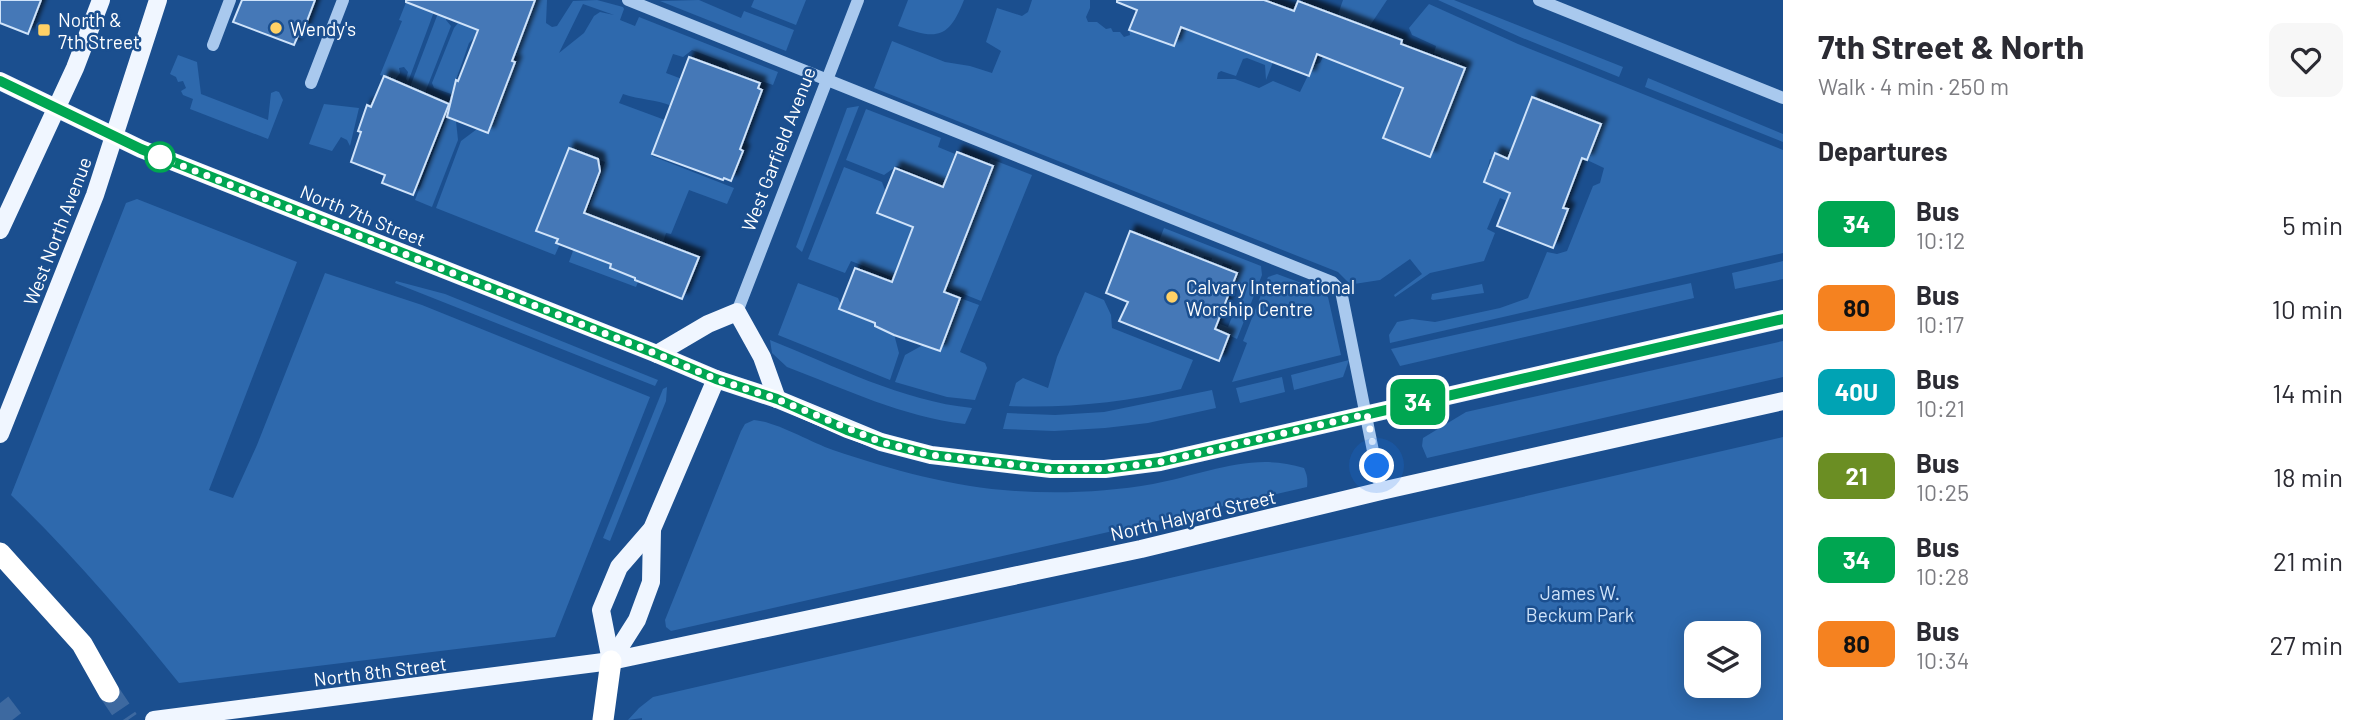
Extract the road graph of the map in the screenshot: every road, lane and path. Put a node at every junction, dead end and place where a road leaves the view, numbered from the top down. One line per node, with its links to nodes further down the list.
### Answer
1 (101, 0): 13 (main road)
2 (158, 0): 14 (main road, West North Avenue)
3 (230, 0): 8 (street)
4 (343, 0): 11 (street)
5 (628, 0): 9 (street)
6 (858, 0): 9 (street, West Garfield Avenue)
7 (1539, 0): 12 (street)
8 (213, 45)
9 (827, 80): 16 (street, West Garfield Avenue); 22 (street)
10 (0, 81): 13 (main road, North 7th Street)
11 (311, 83)
12 (1783, 99)
13 (57, 107): 14 (main road, North 7th Street); 15 (main road)
14 (114, 136): 18 (main road, North 7th Street); 23 (main road, West North Avenue)
15 (0, 230)
16 (737, 312): 18 (main road); 20 (main road)
17 (1783, 319): 22 (main road)
18 (657, 354): 19 (main road, North 7th Street)
19 (716, 379): 20 (main road); 25 (main road)
20 (777, 399): 22 (main road)
21 (1783, 401): 24 (main road, North Halyard Street)
22 (1367, 414): 24 (street)
23 (0, 434)
24 (1381, 491): 27 (main road, North Halyard Street)
25 (652, 529): 27 (main road); 27 (main road)
26 (0, 553): 28 (highway)
27 (611, 661): 29 (main road, North 8th Street); 30 (highway)
28 (109, 692)
29 (154, 720)
30 (603, 720)

